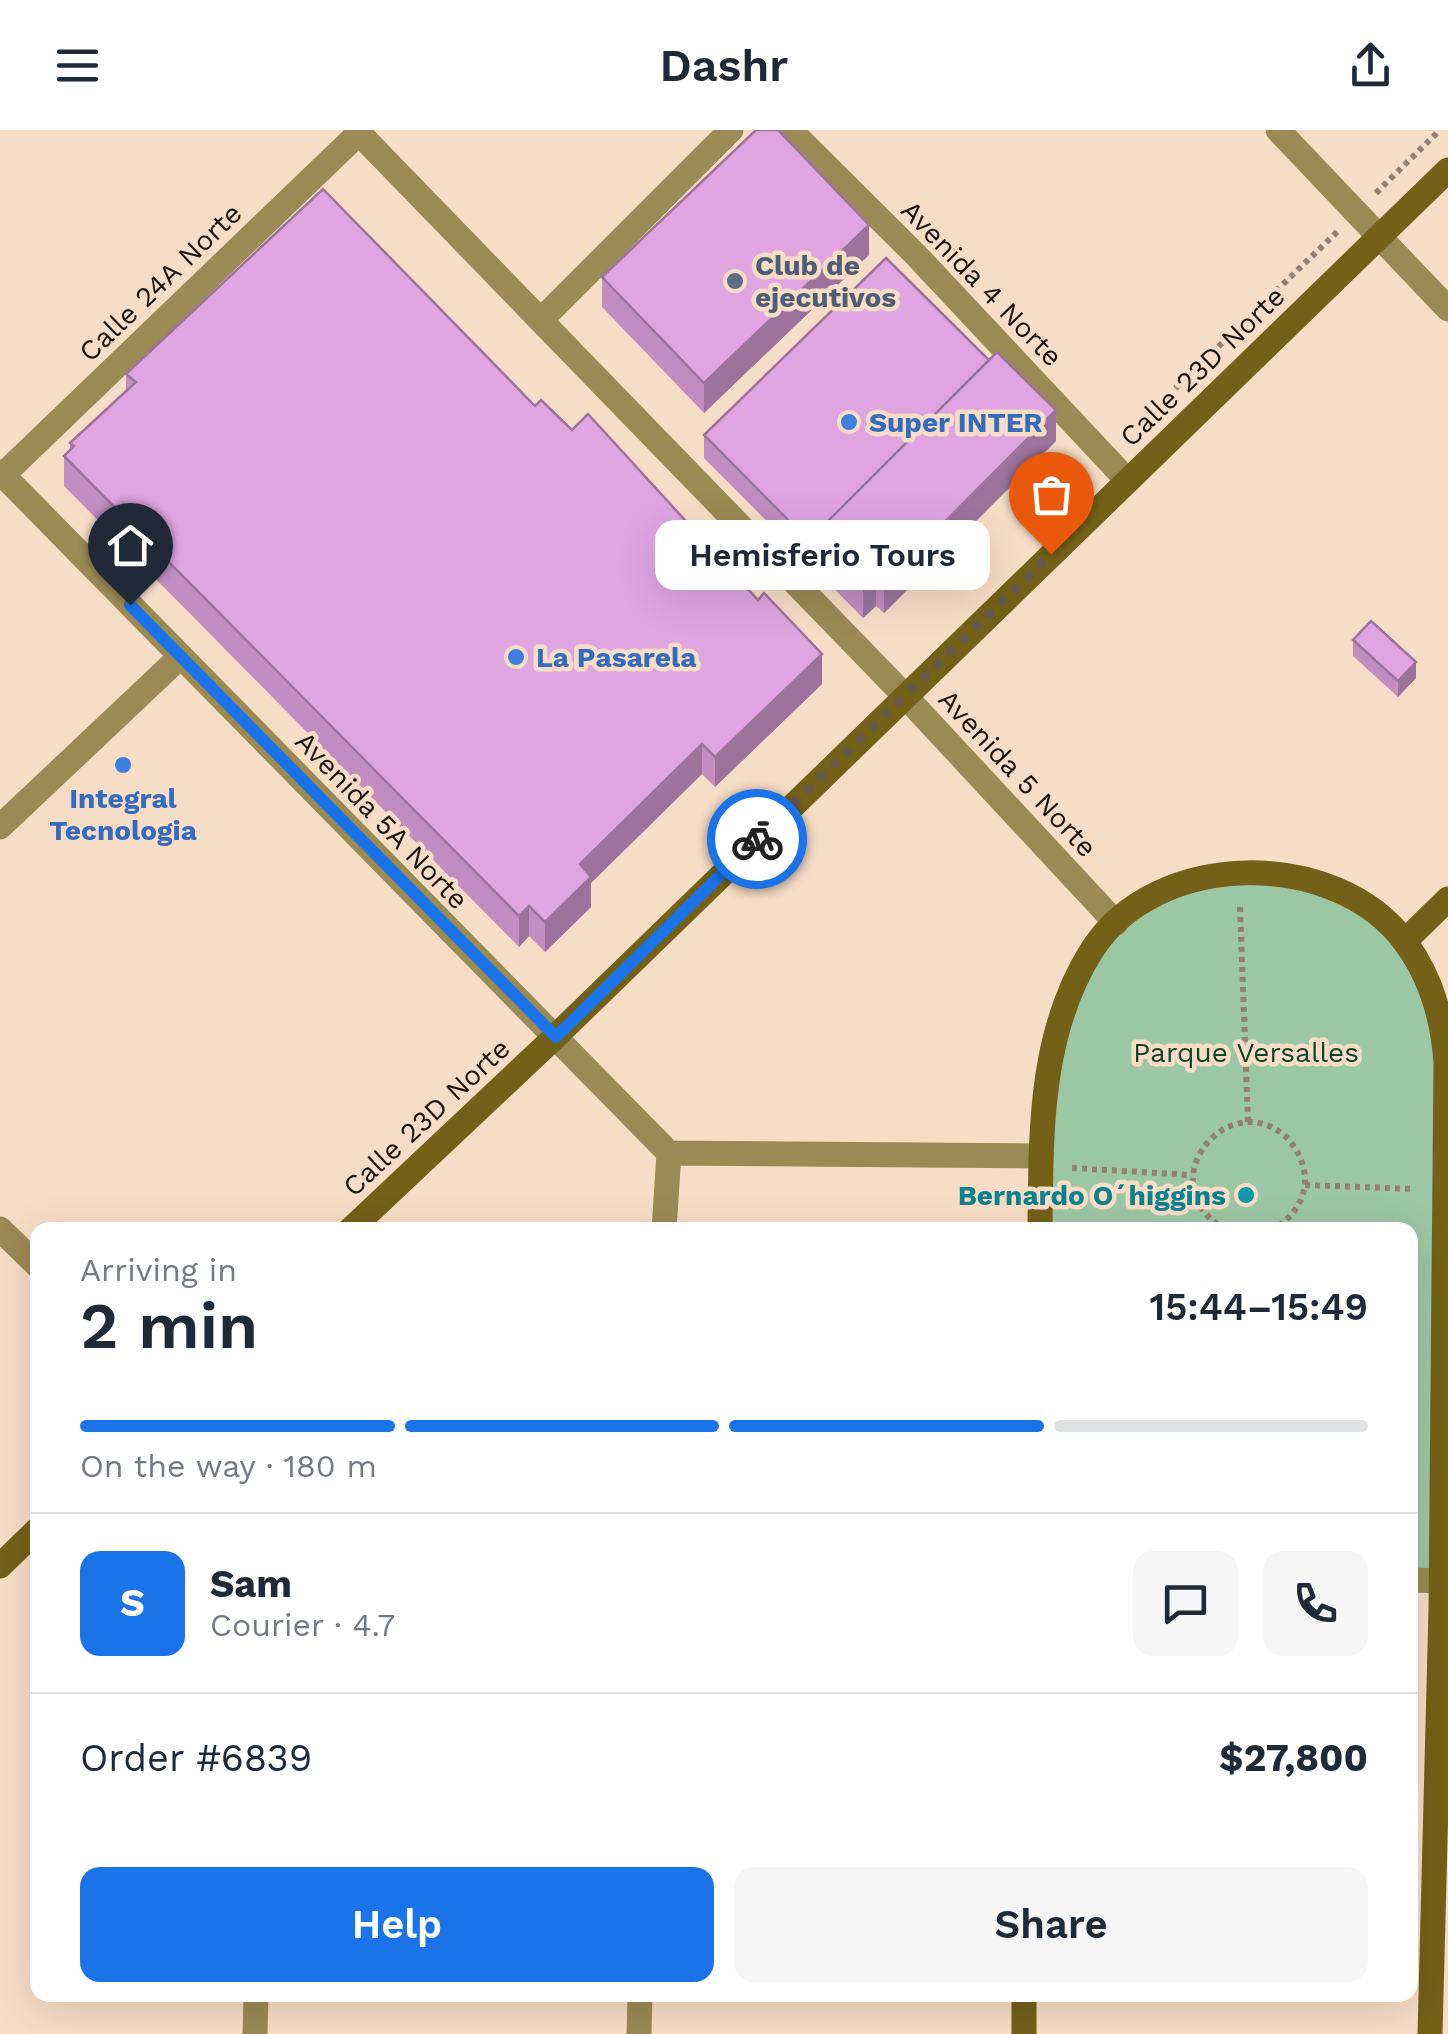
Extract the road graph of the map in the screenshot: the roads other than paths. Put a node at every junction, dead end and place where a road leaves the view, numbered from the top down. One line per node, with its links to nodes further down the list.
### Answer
1 (731, 130): 8 (street)
2 (790, 130): 10 (street, Avenida 4 Norte)
3 (1278, 130): 6 (street)
4 (357, 132): 8 (street, Avenida 5 Norte); 9 (street, Calle 24A Norte)
5 (1448, 170): 6 (street, Calle 23D Norte)
6 (1379, 237): 7 (street); 10 (street, Calle 23D Norte)
7 (1448, 309)
8 (541, 320): 12 (street, Avenida 5 Norte)
9 (2, 474): 11 (street, Avenida 5A Norte)
10 (1128, 480): 12 (street, Calle 23D Norte)
11 (180, 656): 13 (street); 17 (street, Avenida 5A Norte)
12 (905, 696): 15 (street, Avenida 5 Norte); 17 (street, Calle 23D Norte)
13 (0, 827)
14 (1448, 899): 16 (street)
15 (1116, 922): 16 (street); 19 (street)
16 (1405, 941): 20 (street)
17 (556, 1037): 18 (street, Avenida 5A Norte); 21 (street, Calle 23D Norte)
18 (669, 1154): 19 (street); 22 (street)
19 (1041, 1156): 23 (street)
20 (1446, 1182): 29 (street)
21 (359, 1222)
22 (665, 1222)
23 (1040, 1222)
24 (0, 1228): 25 (street)
25 (30, 1258)
26 (30, 1537): 27 (street)
27 (0, 1566)
28 (1418, 1580): 29 (street)
29 (1444, 1581): 36 (street)
30 (256, 2002): 33 (street)
31 (640, 2002): 34 (street)
32 (1024, 2002): 35 (street)
33 (255, 2034)
34 (640, 2034)
35 (1024, 2034)
36 (1430, 2034)

